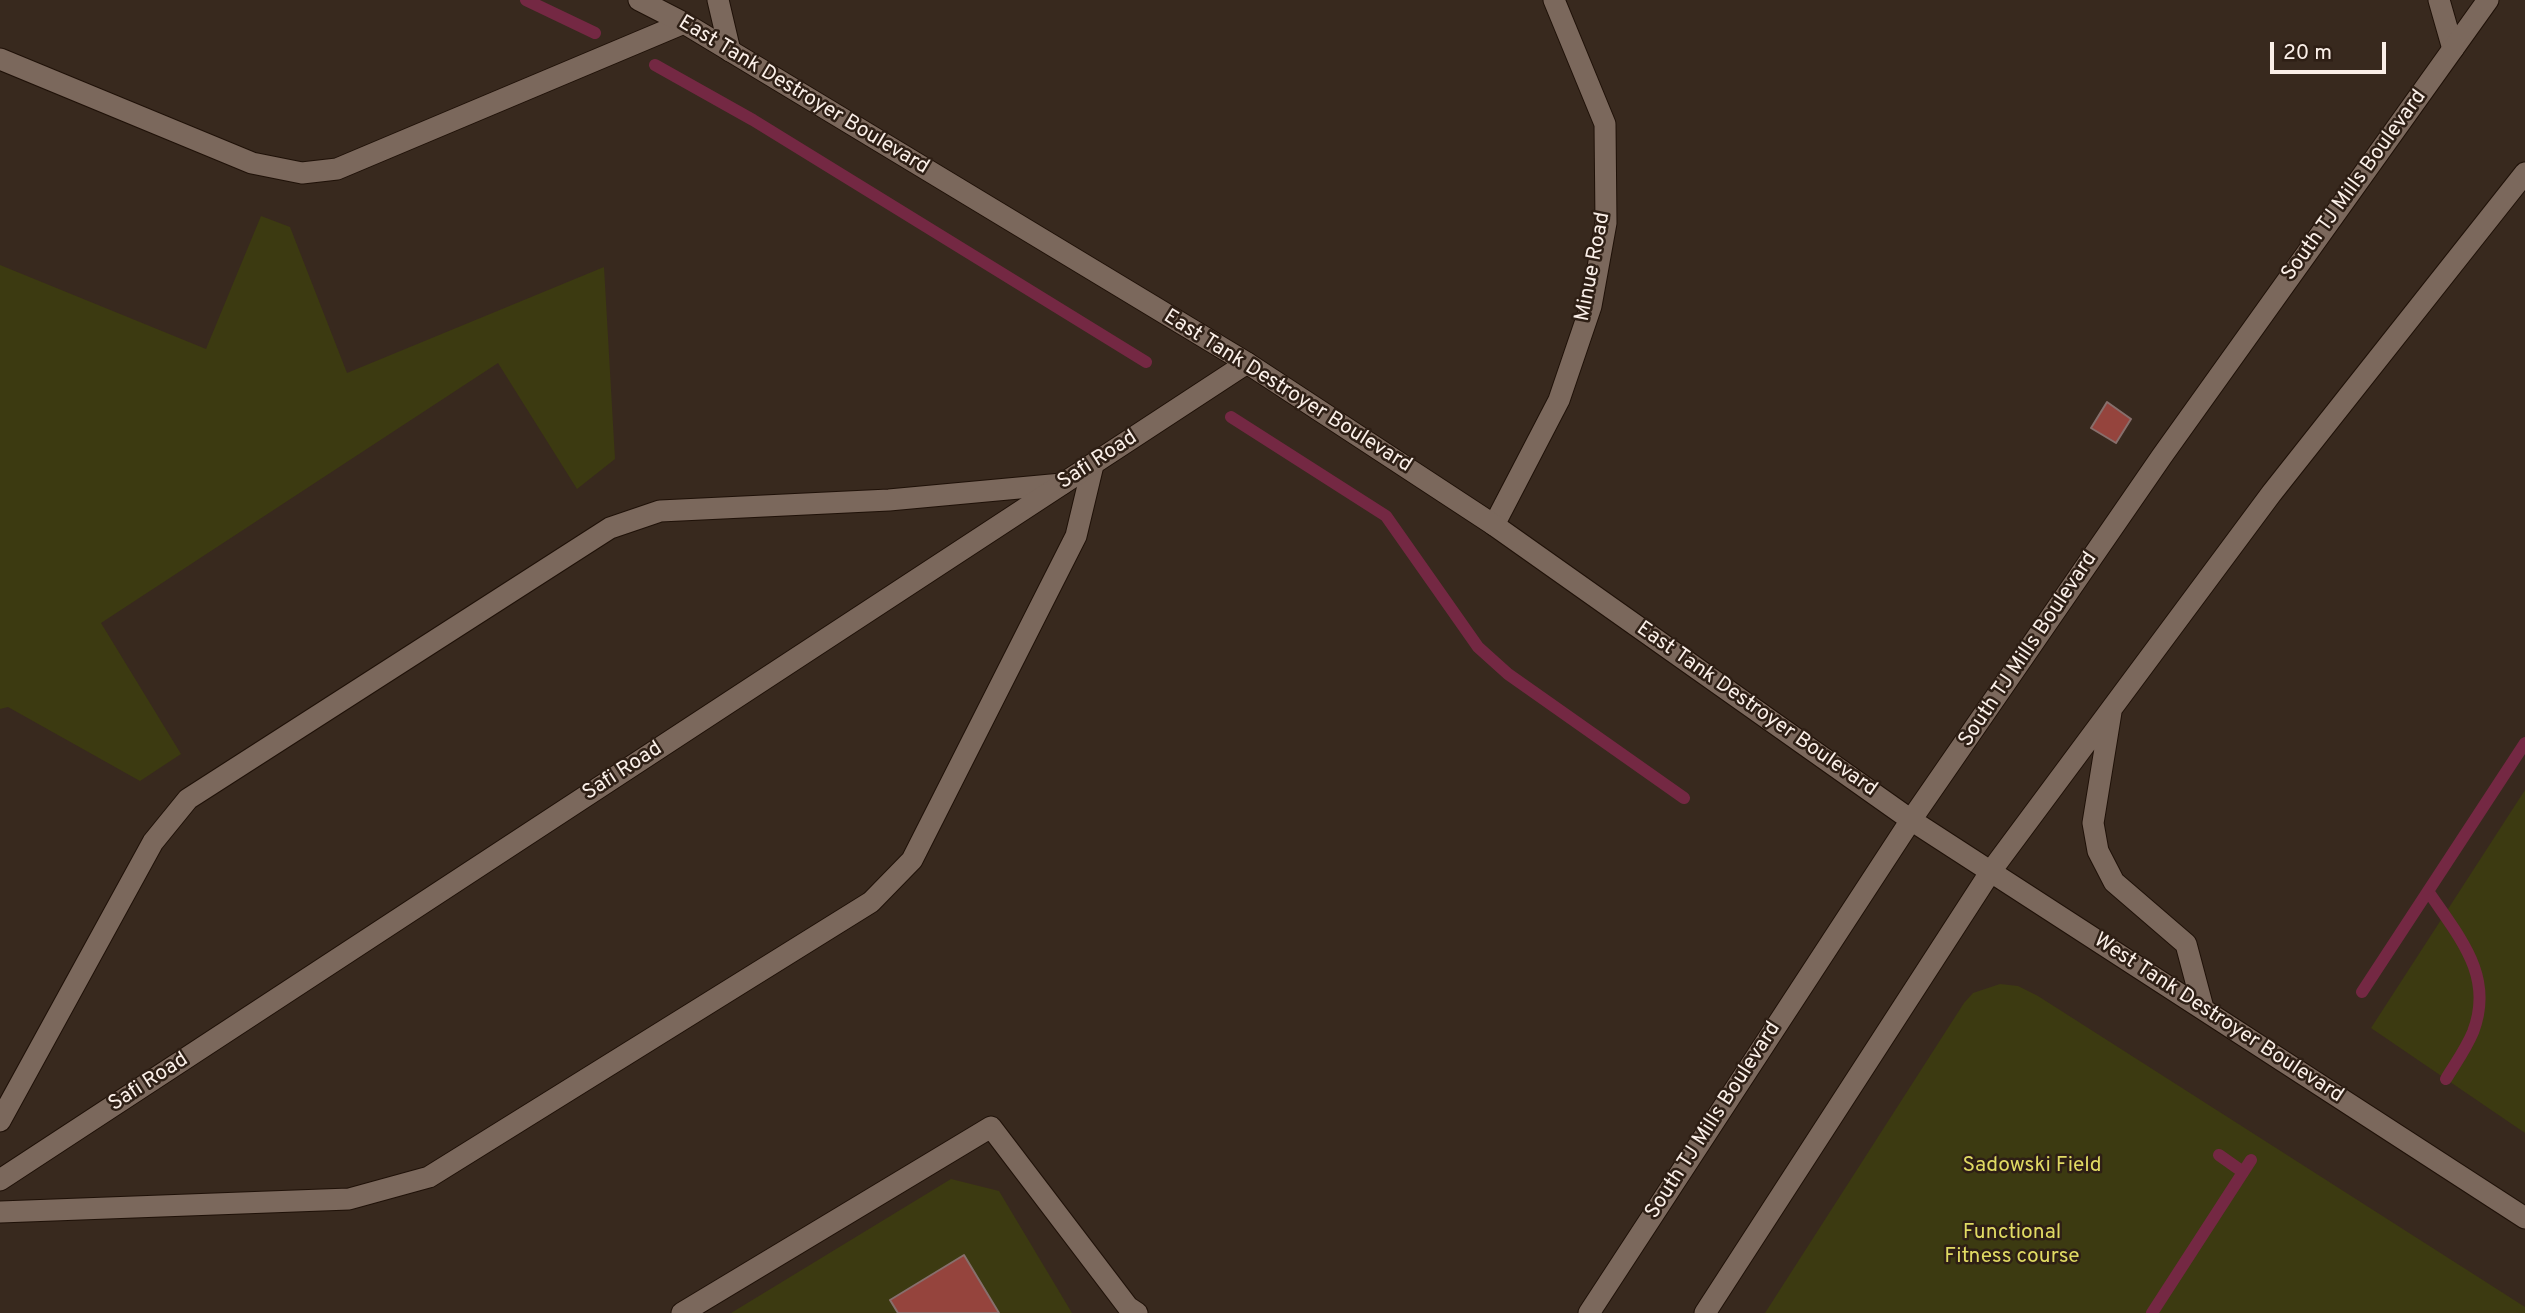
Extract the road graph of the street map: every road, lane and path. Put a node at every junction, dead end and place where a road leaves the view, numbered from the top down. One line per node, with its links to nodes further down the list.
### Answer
1 (639, 0): 6 (street, East Tank Destroyer Boulevard)
2 (718, 0): 8 (street)
3 (1554, 0): 14 (street, Minue Road)
4 (2439, 0): 7 (street)
5 (2488, 0): 7 (street, South TJ Mills Boulevard)
6 (684, 23): 8 (street, East Tank Destroyer Boulevard); 9 (street)
7 (2453, 49): 16 (street, South TJ Mills Boulevard)
8 (730, 51): 11 (street, East Tank Destroyer Boulevard)
9 (0, 59)
10 (2525, 173): 15 (street)
11 (1247, 363): 12 (street, Safi Road); 14 (street, East Tank Destroyer Boulevard)
12 (1093, 465): 13 (street, Safi Road); 21 (street)
13 (1062, 484): 19 (street); 20 (street, Safi Road)
14 (1494, 525): 16 (street, East Tank Destroyer Boulevard)
15 (2112, 708): 17 (street); 18 (street)
16 (1912, 820): 17 (street, West Tank Destroyer Boulevard); 25 (street, South TJ Mills Boulevard)
17 (1991, 871): 18 (street, West Tank Destroyer Boulevard); 26 (street)
18 (2203, 1009): 22 (street, West Tank Destroyer Boulevard)
19 (0, 1121)
20 (0, 1180)
21 (0, 1212)
22 (2525, 1218)
23 (682, 1313): 24 (street)
24 (1137, 1313)
25 (1589, 1313)
26 (1705, 1313)

